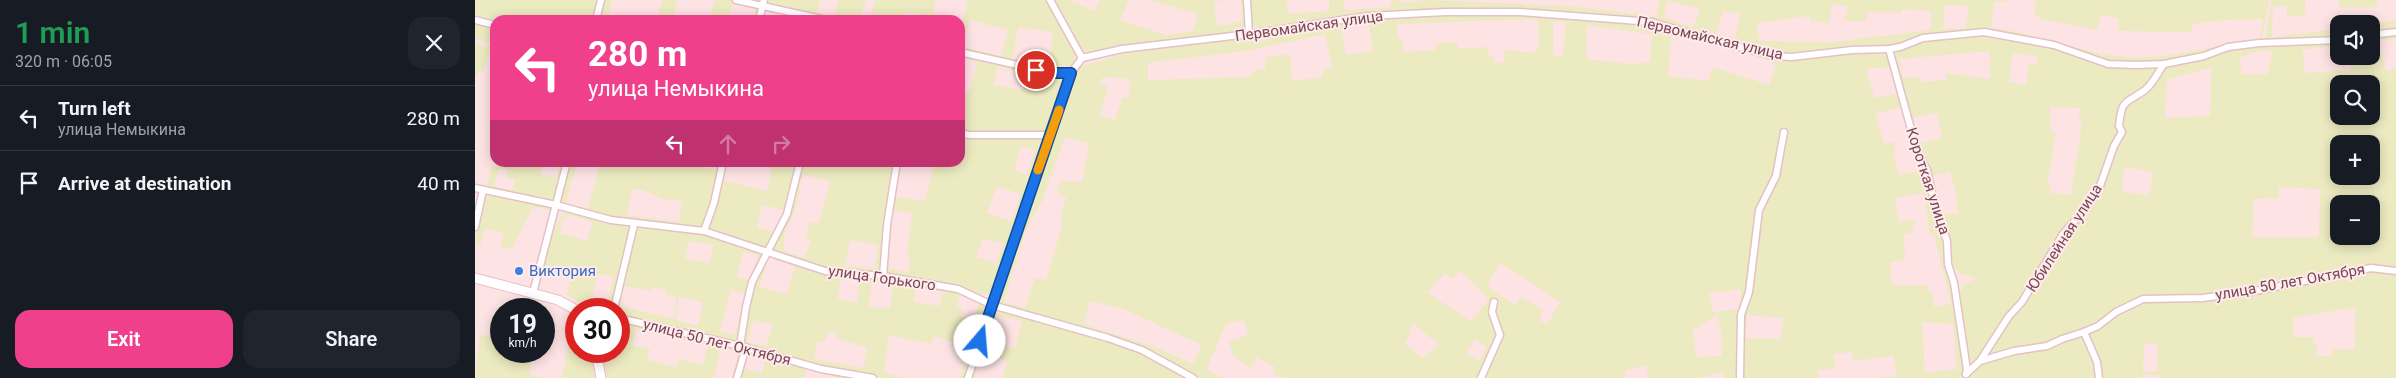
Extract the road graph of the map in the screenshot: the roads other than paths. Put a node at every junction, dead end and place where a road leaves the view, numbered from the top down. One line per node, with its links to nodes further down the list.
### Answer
1 (601, 0): 6 (street)
2 (736, 0): 5 (street)
3 (1050, 0): 17 (street)
4 (1247, 0): 12 (street)
5 (764, 2): 7 (street); 8 (street)
6 (597, 15)
7 (760, 15)
8 (809, 15)
9 (475, 20): 10 (street)
10 (490, 24)
11 (2396, 32): 13 (street)
12 (1249, 34): 15 (street, Первомайская улица); 17 (street, Первомайская улица)
13 (2380, 34)
14 (2330, 40): 18 (street, Первомайская улица)
15 (1889, 49): 18 (street, Первомайская улица); 47 (street, Короткая улица)
16 (965, 53): 19 (street)
17 (1082, 58): 19 (street)
18 (2164, 64): 45 (street, Юбилейная улица)
19 (1071, 73): 22 (street)
20 (1784, 132): 54 (street)
21 (965, 134): 22 (street)
22 (1051, 135): 41 (street)
23 (566, 167): 29 (street)
24 (722, 167): 32 (street)
25 (800, 167): 33 (street)
26 (896, 167): 35 (street)
27 (475, 188): 28 (street, улица Горького)
28 (483, 190): 29 (street, улица Горького); 31 (street)
29 (556, 204): 30 (street, улица Горького); 37 (street)
30 (635, 224): 32 (street, улица Горького); 38 (street)
31 (475, 227)
32 (704, 230): 33 (street, улица Горького)
33 (769, 252): 35 (street, улица Горького); 44 (street)
34 (2396, 271): 43 (street, улица 50 лет Октября)
35 (883, 276): 41 (street, улица Горького)
36 (475, 278): 37 (main road)
37 (533, 293): 40 (main road)
38 (617, 298)
39 (1494, 302): 53 (street)
40 (565, 304)
41 (992, 305): 51 (street); 52 (street, улица Горького)
42 (630, 321): 44 (street, улица 50 лет Октября)
43 (2084, 332): 45 (street, улица 50 лет Октября); 55 (street)
44 (743, 347): 49 (street); 50 (street, улица 50 лет Октября)
45 (1980, 362): 47 (street, улица 50 лет Октября)
46 (598, 363): 48 (main road)
47 (1966, 376)
48 (601, 378)
49 (737, 378)
50 (873, 378)
51 (969, 378)
52 (1193, 378)
53 (1481, 378)
54 (1740, 378)
55 (2099, 378)

